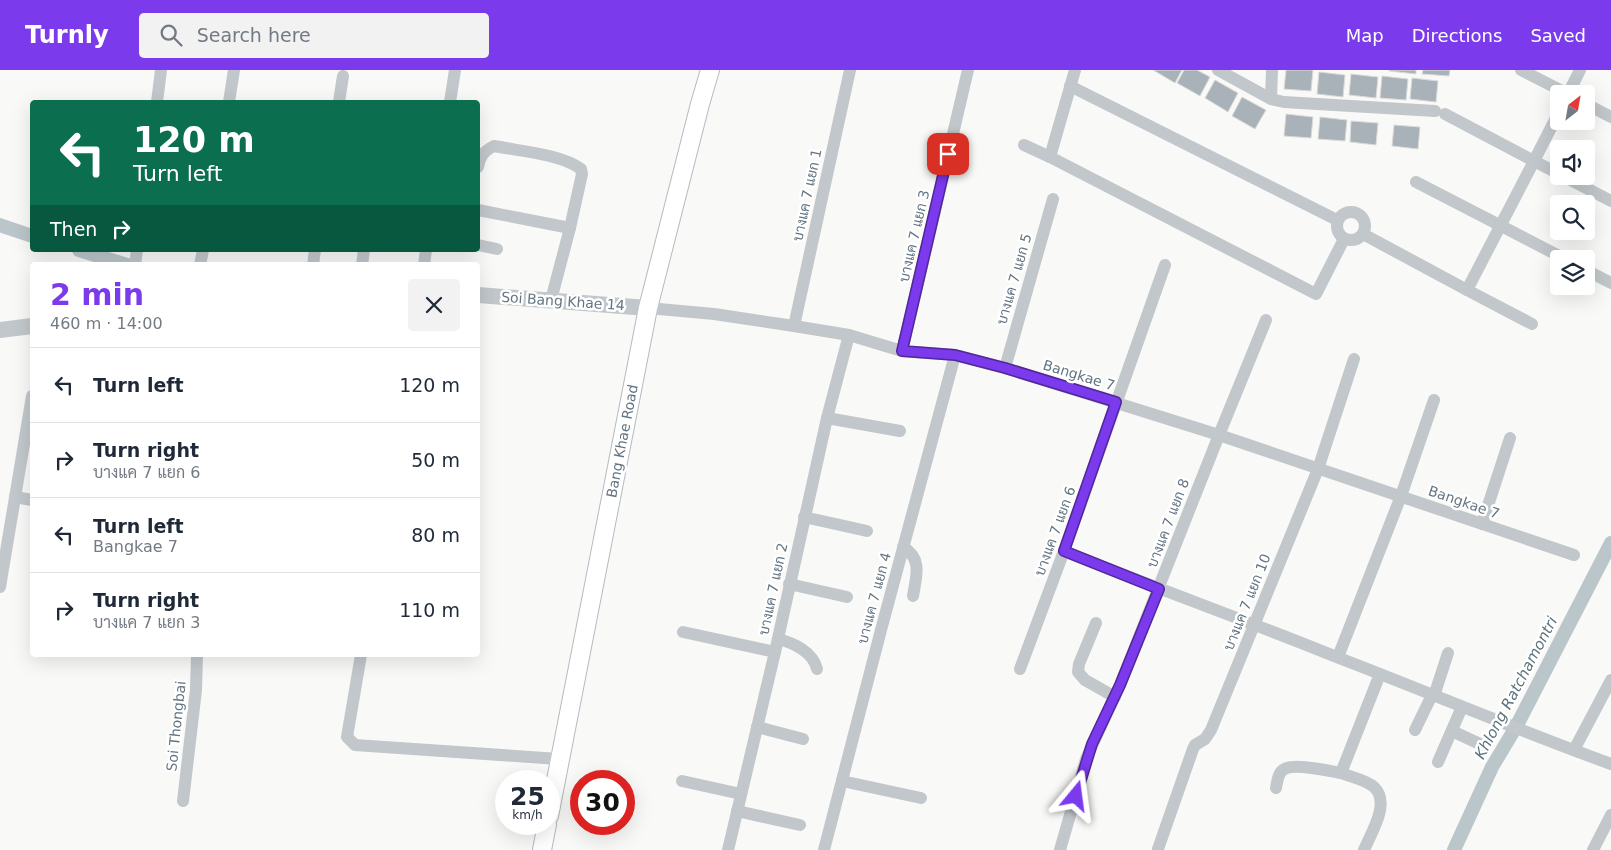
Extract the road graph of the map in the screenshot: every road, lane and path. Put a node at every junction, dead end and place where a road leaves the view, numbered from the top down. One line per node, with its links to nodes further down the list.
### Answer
1 (161, 70): 17 (street)
2 (234, 70): 18 (street)
3 (455, 70): 20 (street)
4 (710, 70): 48 (main road, Bang Khae Road)
5 (850, 70): 52 (street, บางแค 7 แยก 1)
6 (968, 70): 55 (street, บางแค 7 แยก 3)
7 (1075, 70): 15 (street)
8 (1218, 70): 16 (street)
9 (1272, 70): 16 (street)
10 (1521, 70): 13 (street)
11 (1580, 70): 14 (street)
12 (344, 76): 19 (street)
13 (1550, 85)
14 (1572, 85)
15 (1070, 86): 25 (street); 34 (street)
16 (1271, 99): 27 (street)
17 (157, 100)
18 (228, 100)
19 (339, 100)
20 (450, 100)
21 (1595, 109): 22 (street)
22 (1611, 117)
23 (1550, 130): 27 (street)
24 (1024, 145): 25 (street)
25 (1050, 157): 38 (street)
26 (480, 158): 36 (street)
27 (1534, 161): 28 (street); 35 (street)
28 (1550, 169)
29 (1416, 182): 35 (street)
30 (1580, 185): 32 (street)
31 (1053, 199): 58 (street, บางแค 7 แยก 5)
32 (1611, 201)
33 (480, 210): 36 (street)
34 (1338, 220): 37 (street); 38 (street)
35 (1500, 225): 41 (street); 45 (street)
36 (570, 228): 47 (street)
37 (1363, 234): 38 (street); 45 (street)
38 (1344, 239)
39 (480, 245): 40 (street)
40 (497, 249)
41 (1550, 251)
42 (1165, 265): 60 (street, บางแค 7 แยก 6)
43 (1595, 275): 44 (street)
44 (1611, 283)
45 (1467, 290): 50 (street)
46 (480, 295): 47 (street, Soi Bang Khae 14)
47 (551, 300): 48 (street, Soi Bang Khae 14)
48 (648, 308): 52 (street, Bangkae 7); 102 (main road, Bang Khae Road)
49 (1266, 320): 64 (street, บางแค 7 แยก 8)
50 (1532, 324)
51 (30, 326): 53 (street)
52 (794, 326): 54 (street, Bangkae 7)
53 (0, 330)
54 (849, 335): 55 (street, Bangkae 7); 62 (street, บางแค 7 แยก 2)
55 (902, 351): 56 (street, Bangkae 7)
56 (955, 355): 58 (street, Bangkae 7); 73 (street, บางแค 7 แยก 4)
57 (1354, 359): 66 (street, บางแค 7 แยก 10)
58 (1005, 368): 60 (street, Bangkae 7)
59 (1434, 400): 67 (street)
60 (1116, 402): 64 (street, Bangkae 7); 74 (street, บางแค 7 แยก 6)
61 (30, 408): 68 (street)
62 (827, 418): 63 (street); 70 (street, บางแค 7 แยก 2)
63 (900, 431)
64 (1219, 435): 66 (street, Bangkae 7); 78 (street, บางแค 7 แยก 8)
65 (1510, 438): 71 (street)
66 (1318, 469): 67 (street, Bangkae 7); 82 (street, บางแค 7 แยก 10)
67 (1401, 496): 71 (street, Bangkae 7); 88 (street)
68 (15, 497): 69 (street); 77 (street)
69 (30, 500)
70 (804, 517): 72 (street); 76 (street, บางแค 7 แยก 2)
71 (1482, 524): 75 (street, Bangkae 7)
72 (867, 531)
73 (903, 547): 80 (street); 108 (street, บางแค 7 แยก 4)
74 (1064, 551): 78 (street); 90 (street, บางแค 7 แยก 6)
75 (1574, 555)
76 (789, 584): 79 (street); 84 (street, บางแค 7 แยก 2)
77 (0, 587)
78 (1159, 589): 82 (street); 94 (street, บางแค 7 แยก 8)
79 (847, 596)
80 (913, 596)
81 (1096, 623): 94 (street)
82 (1254, 626): 88 (street); 117 (street, บางแค 7 แยก 10)
83 (683, 632): 84 (street)
84 (776, 645): 89 (street); 96 (street, บางแค 7 แยก 2)
85 (1448, 653): 93 (street)
86 (197, 657): 112 (street, Soi Thongbai)
87 (361, 657): 102 (street)
88 (1338, 657): 91 (street)
89 (817, 669)
90 (1020, 669)
91 (1380, 674): 93 (street); 106 (street)
92 (1611, 680): 101 (street)
93 (1433, 695): 95 (street); 97 (street)
94 (1114, 697): 121 (street, บางแค 7 แยก 8)
95 (1462, 707): 98 (street); 101 (street)
96 (757, 727): 99 (street); 110 (street, บางแค 7 แยก 2)
97 (1415, 730)
98 (1452, 731): 100 (street); 103 (street)
99 (803, 739)
100 (1482, 745)
101 (1574, 750): 104 (street)
102 (559, 759): 105 (main road, Bang Khae Road)
103 (1438, 762)
104 (1611, 764)
105 (557, 770)
106 (1341, 773): 109 (street); 122 (street)
107 (682, 781): 110 (street)
108 (842, 781): 111 (street); 120 (street, บางแค 7 แยก 4)
109 (1276, 788)
110 (741, 794): 113 (street, บางแค 7 แยก 2)
111 (921, 798)
112 (183, 800)
113 (737, 811): 115 (street); 119 (street, บางแค 7 แยก 2)
114 (1611, 815): 123 (street)
115 (800, 825)
116 (545, 835): 118 (main road)
117 (1158, 849)
118 (542, 850)
119 (728, 850)
120 (824, 850)
121 (1060, 850)
122 (1364, 850)
123 (1593, 850)

